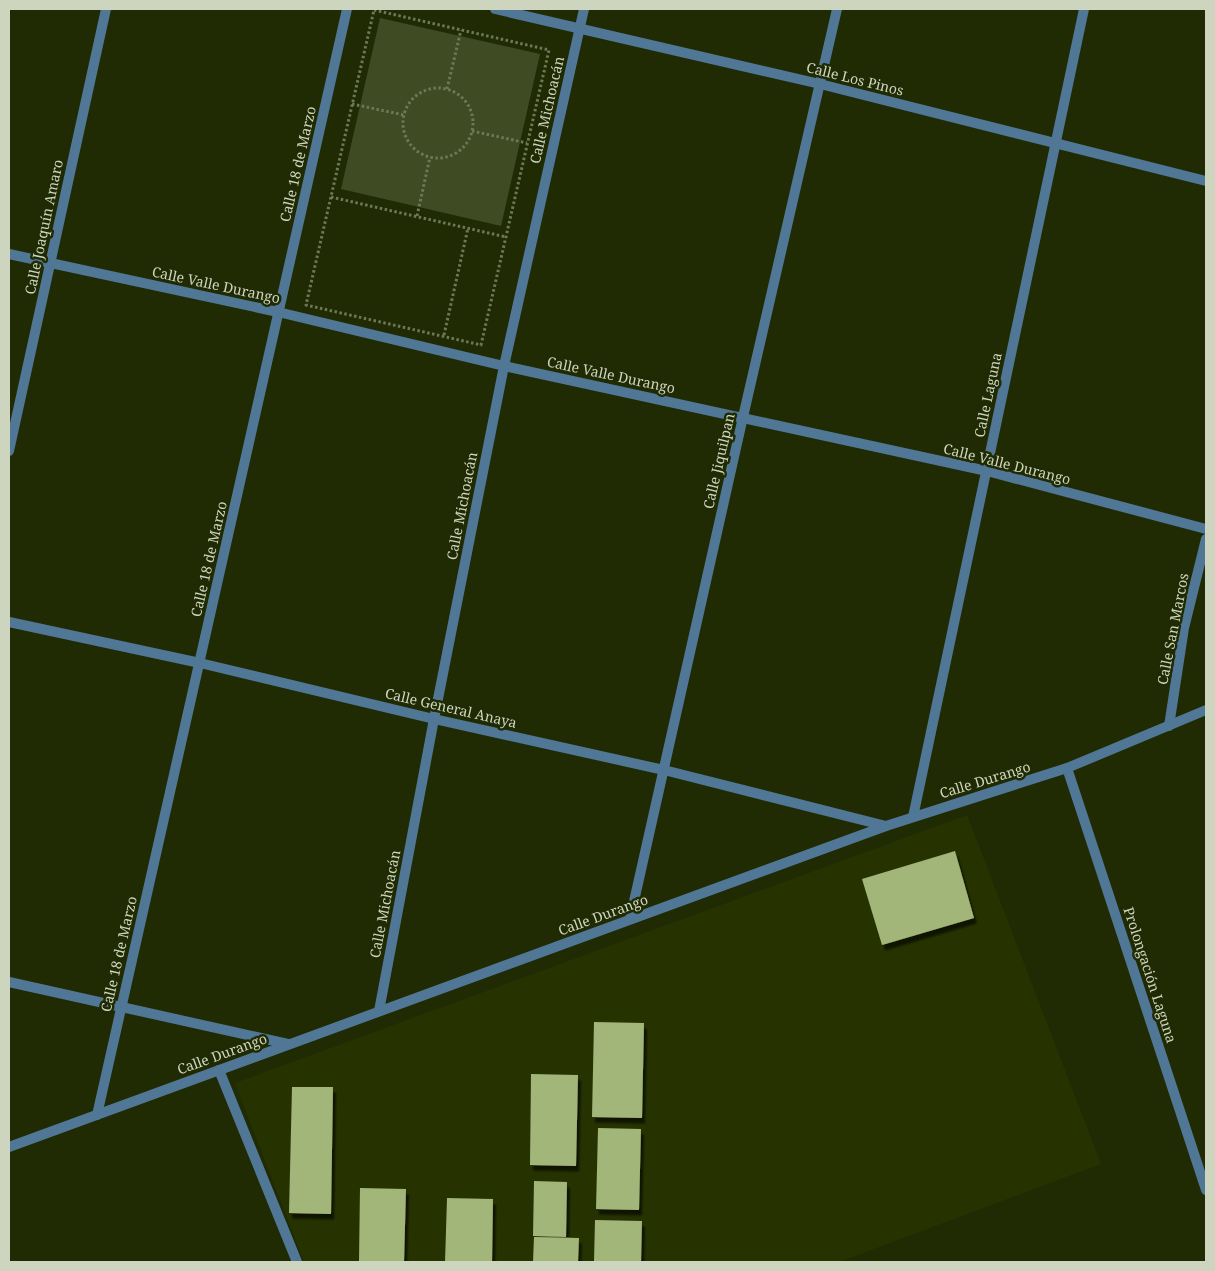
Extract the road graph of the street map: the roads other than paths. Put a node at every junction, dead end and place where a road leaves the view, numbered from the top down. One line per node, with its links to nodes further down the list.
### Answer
1 (106, 9): 12 (street, Calle Joaquín Amaro)
2 (347, 9): 13 (street, Calle 18 de Marzo)
3 (495, 9): 7 (street, Calle Los Pinos)
4 (584, 9): 7 (street, Calle Michoacán)
5 (837, 9): 8 (street, Calle Jiquilpan)
6 (1084, 9): 9 (street, Calle Laguna)
7 (579, 29): 8 (street, Calle Los Pinos); 14 (street, Calle Michoacán)
8 (820, 84): 9 (street, Calle Los Pinos); 15 (street, Calle Jiquilpan)
9 (1055, 144): 10 (street, Calle Los Pinos); 17 (street, Calle Laguna)
10 (1206, 181)
11 (9, 254): 12 (street, Calle Valle Durango)
12 (50, 263): 13 (street, Calle Valle Durango); 16 (street, Calle Joaquín Amaro)
13 (278, 312): 14 (street, Calle Valle Durango); 21 (street, Calle 18 de Marzo)
14 (504, 366): 15 (street, Calle Valle Durango); 23 (street, Calle Michoacán)
15 (743, 418): 17 (street, Calle Valle Durango); 26 (street, Calle Jiquilpan)
16 (9, 451)
17 (987, 471): 18 (street, Calle Valle Durango); 27 (street, Calle Laguna)
18 (1206, 529)
19 (1206, 539): 24 (street, Calle San Marcos)
20 (9, 622): 21 (street, Calle General Anaya)
21 (200, 663): 23 (street, Calle General Anaya); 31 (street, Calle 18 de Marzo)
22 (1206, 710): 24 (street, Calle Durango)
23 (434, 719): 26 (street, Calle General Anaya); 32 (street, Calle Michoacán)
24 (1169, 726): 25 (street, Calle Durango)
25 (1067, 768): 27 (street, Calle Durango); 37 (street, Prolongación Laguna)
26 (664, 770): 28 (street, Calle General Anaya); 29 (street, Calle Jiquilpan)
27 (913, 817): 28 (street, Calle Durango)
28 (886, 826): 29 (street, Calle Durango)
29 (630, 920): 32 (street, Calle Durango)
30 (9, 982): 31 (street)
31 (122, 1007): 33 (street); 35 (street, Calle 18 de Marzo)
32 (379, 1012): 33 (street, Calle Durango)
33 (289, 1044): 34 (street, Calle Durango)
34 (219, 1070): 35 (street, Calle Durango); 38 (street)
35 (97, 1115): 36 (street, Calle Durango)
36 (9, 1147)
37 (1206, 1190)
38 (297, 1262)

